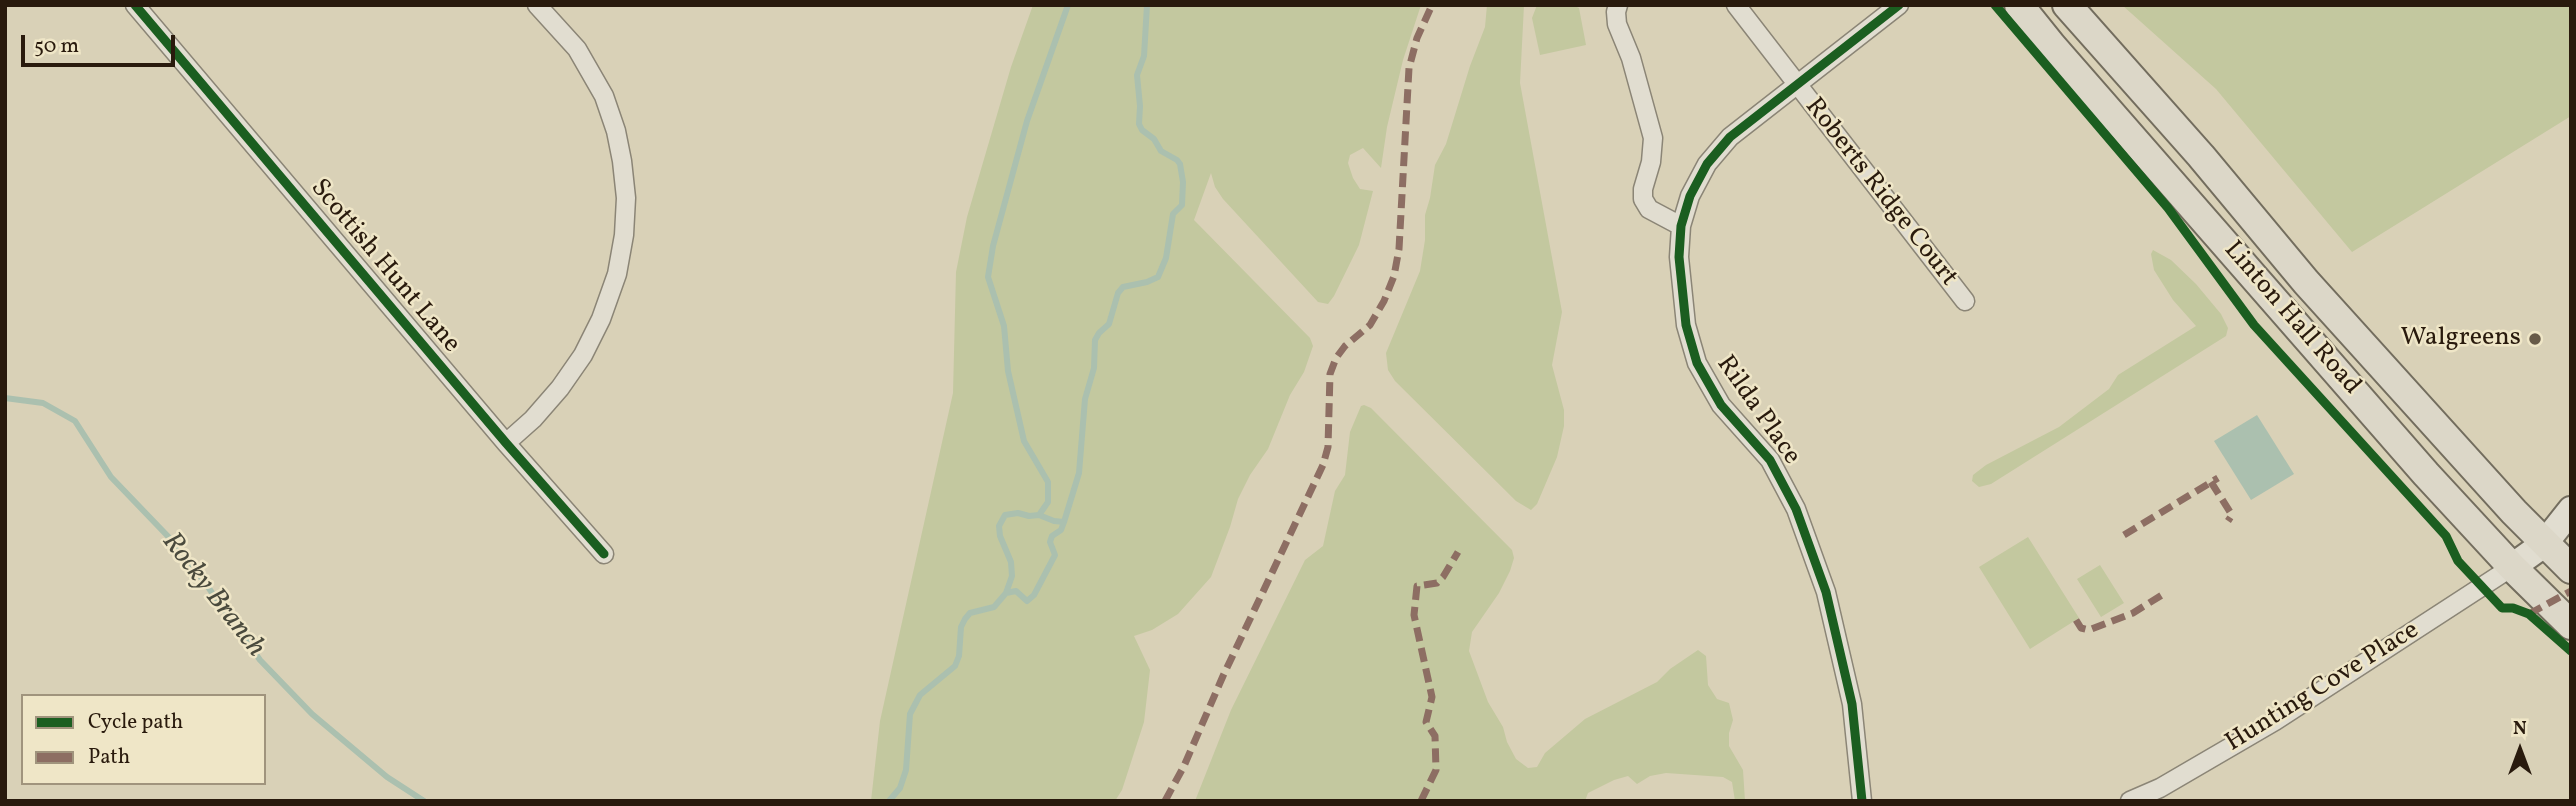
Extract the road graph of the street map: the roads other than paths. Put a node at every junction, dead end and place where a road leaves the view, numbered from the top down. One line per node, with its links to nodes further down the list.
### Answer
1 (135, 5): 11 (street, Scottish Hunt Lane)
2 (537, 5): 11 (street)
3 (1618, 5): 9 (street)
4 (1736, 5): 8 (street, Roberts Ridge Court)
5 (1899, 5): 8 (street, Rilda Place)
6 (2019, 5): 15 (main road, Linton Hall Road)
7 (2067, 5): 13 (main road, Linton Hall Road)
8 (1796, 85): 9 (street, Rilda Place); 10 (street, Roberts Ridge Court)
9 (1681, 226): 18 (street, Rilda Place)
10 (1965, 301)
11 (506, 443): 14 (street, Scottish Hunt Lane)
12 (2571, 510): 13 (main road)
13 (2558, 540): 15 (main road); 16 (main road, Linton Hall Road)
14 (604, 554)
15 (2512, 567): 17 (main road, Linton Hall Road); 19 (street, Hunting Cove Place)
16 (2571, 569)
17 (2571, 625)
18 (1862, 801)
19 (2130, 801)

